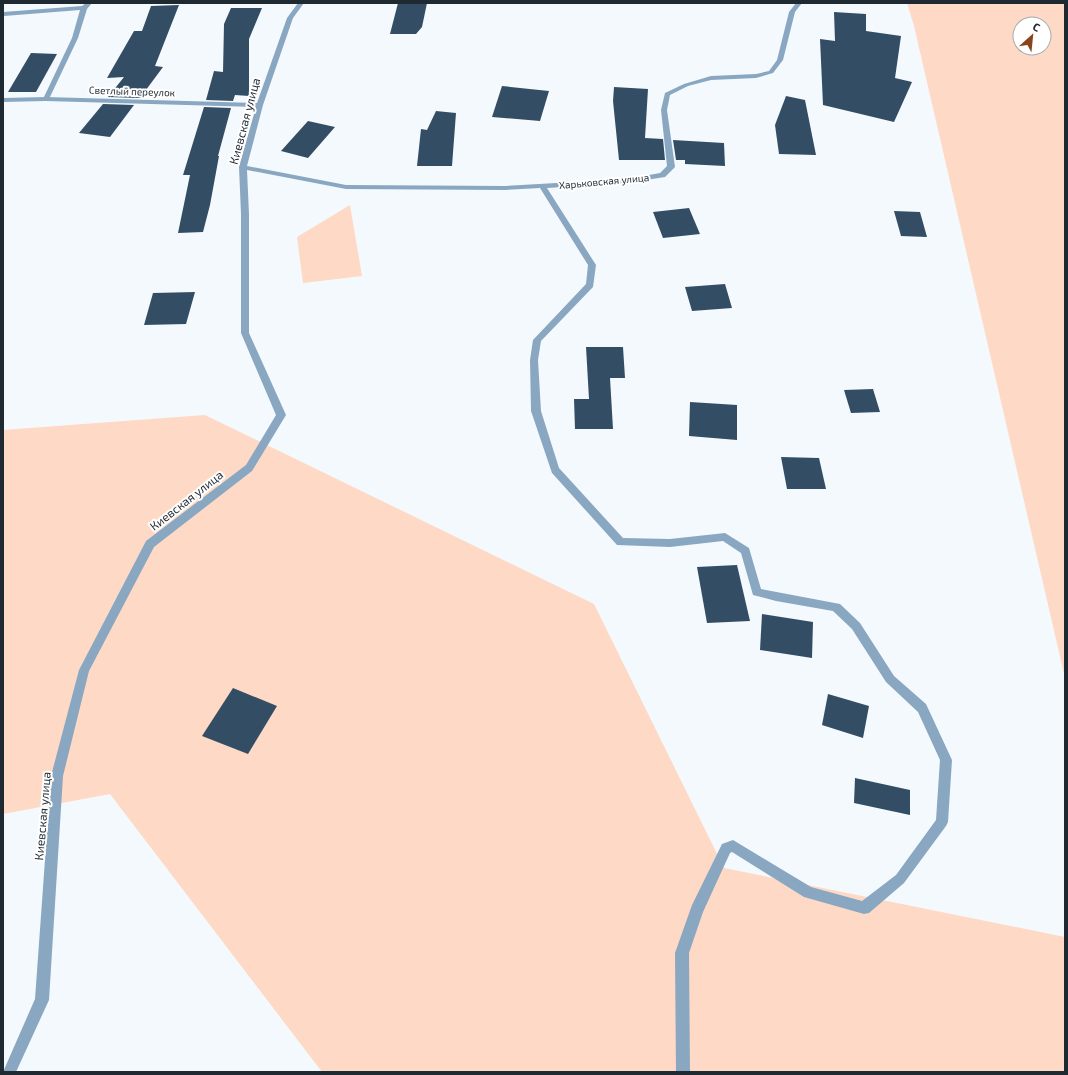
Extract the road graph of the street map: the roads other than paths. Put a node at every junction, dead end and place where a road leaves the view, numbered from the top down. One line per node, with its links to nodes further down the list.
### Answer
1 (301, 3): 7 (street, Киевская улица)
2 (799, 3): 9 (street, Харьковская улица)
3 (87, 6): 4 (street); 5 (street)
4 (4, 14)
5 (46, 99): 6 (street, Светлый переулок); 7 (street, Светлый переулок)
6 (3, 100)
7 (260, 105): 8 (street, Киевская улица)
8 (243, 167): 9 (street, Харьковская улица); 10 (street, Киевская улица)
9 (542, 186): 11 (street, Харьковская улица)
10 (9, 1072)
11 (683, 1072)

